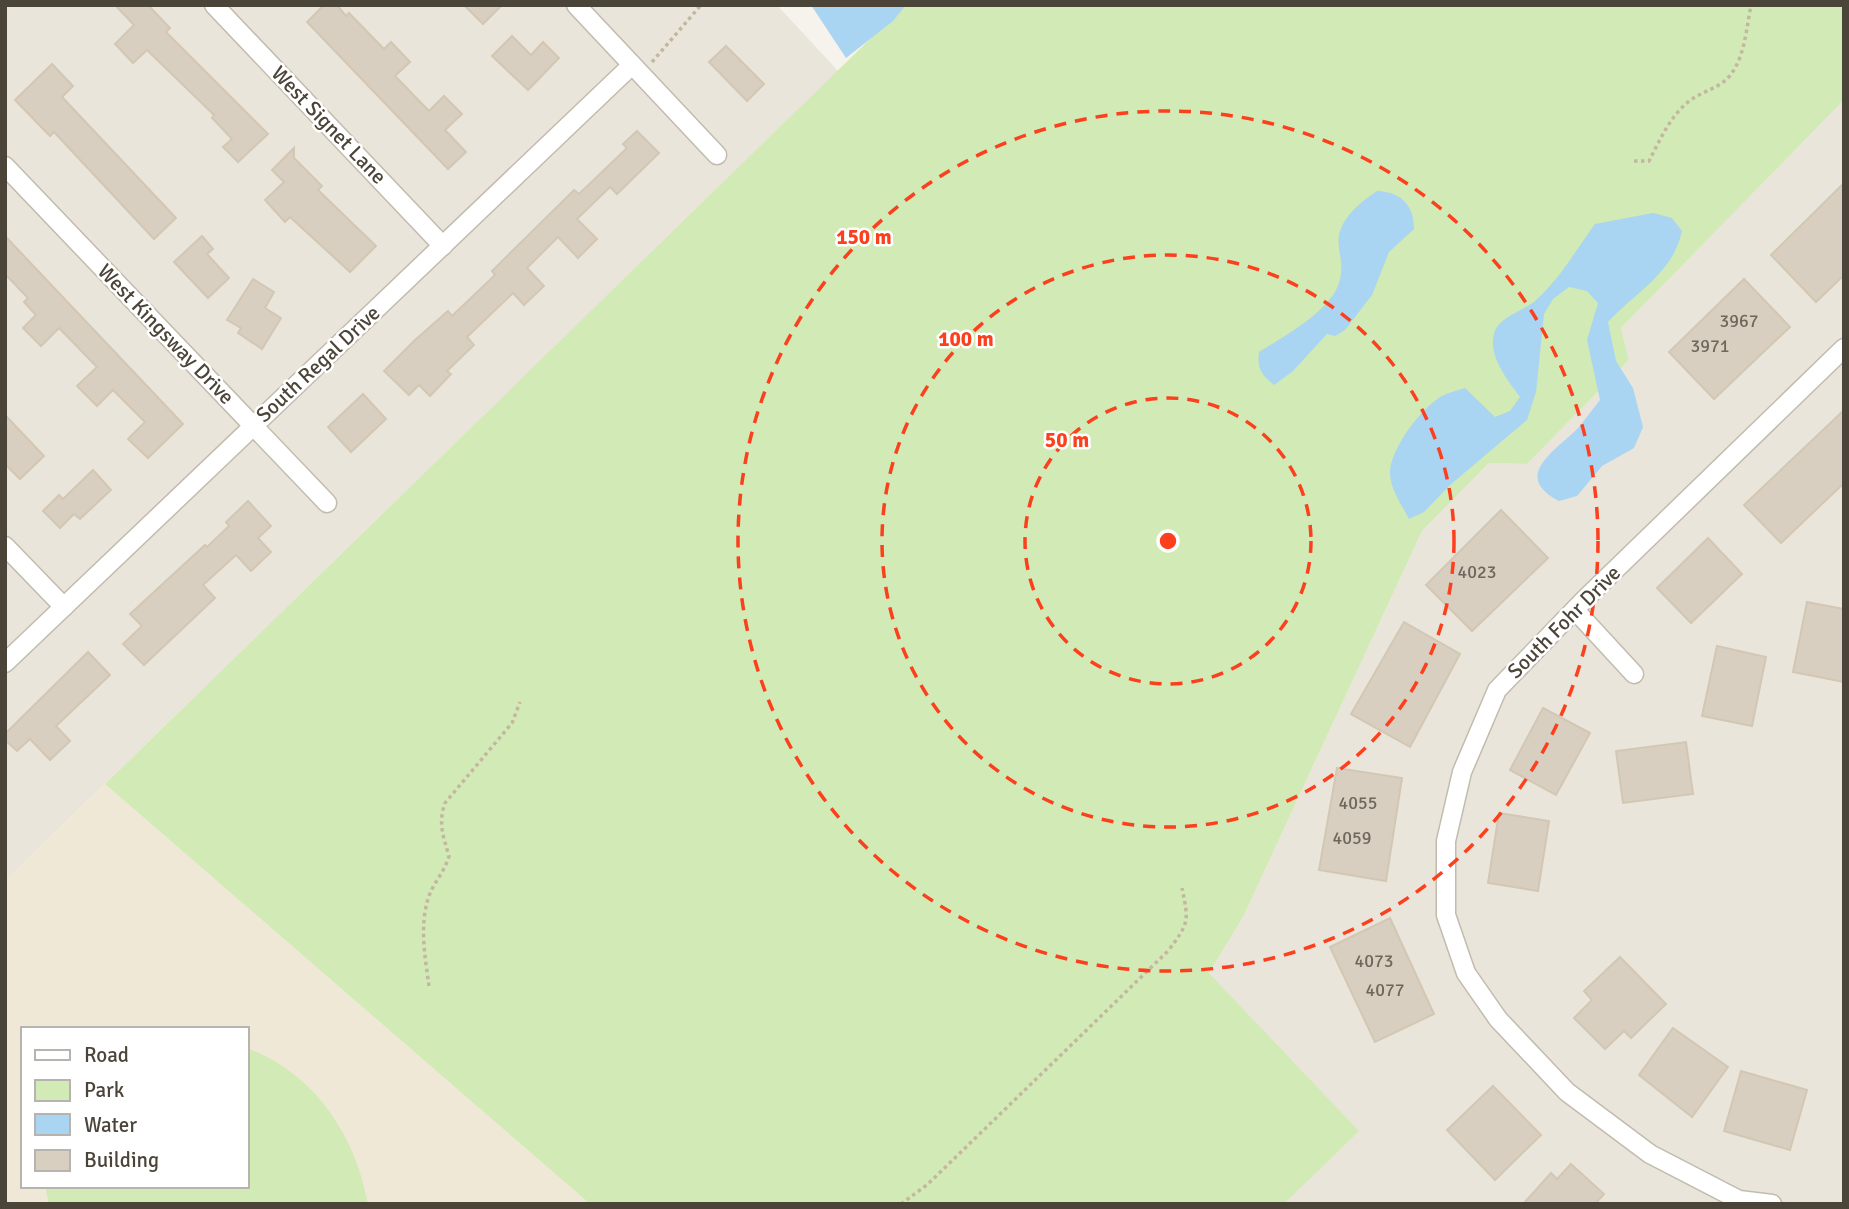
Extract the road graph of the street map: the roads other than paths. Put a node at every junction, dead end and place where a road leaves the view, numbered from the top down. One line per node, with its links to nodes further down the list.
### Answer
1 (214, 5): 6 (street, West Signet Lane)
2 (576, 5): 3 (street)
3 (636, 69): 4 (street); 6 (street, South Regal Drive)
4 (717, 155)
5 (5, 166): 8 (street, West Kingsway Drive)
6 (443, 246): 8 (street, South Regal Drive)
7 (1844, 348): 12 (street, South Fohr Drive)
8 (253, 426): 9 (street, West Kingsway Drive); 11 (street, South Regal Drive)
9 (327, 503)
10 (5, 546): 11 (street)
11 (64, 607): 13 (street, South Regal Drive)
12 (1575, 610): 14 (street); 15 (street, South Fohr Drive)
13 (5, 663)
14 (1634, 674)
15 (1772, 1204)

